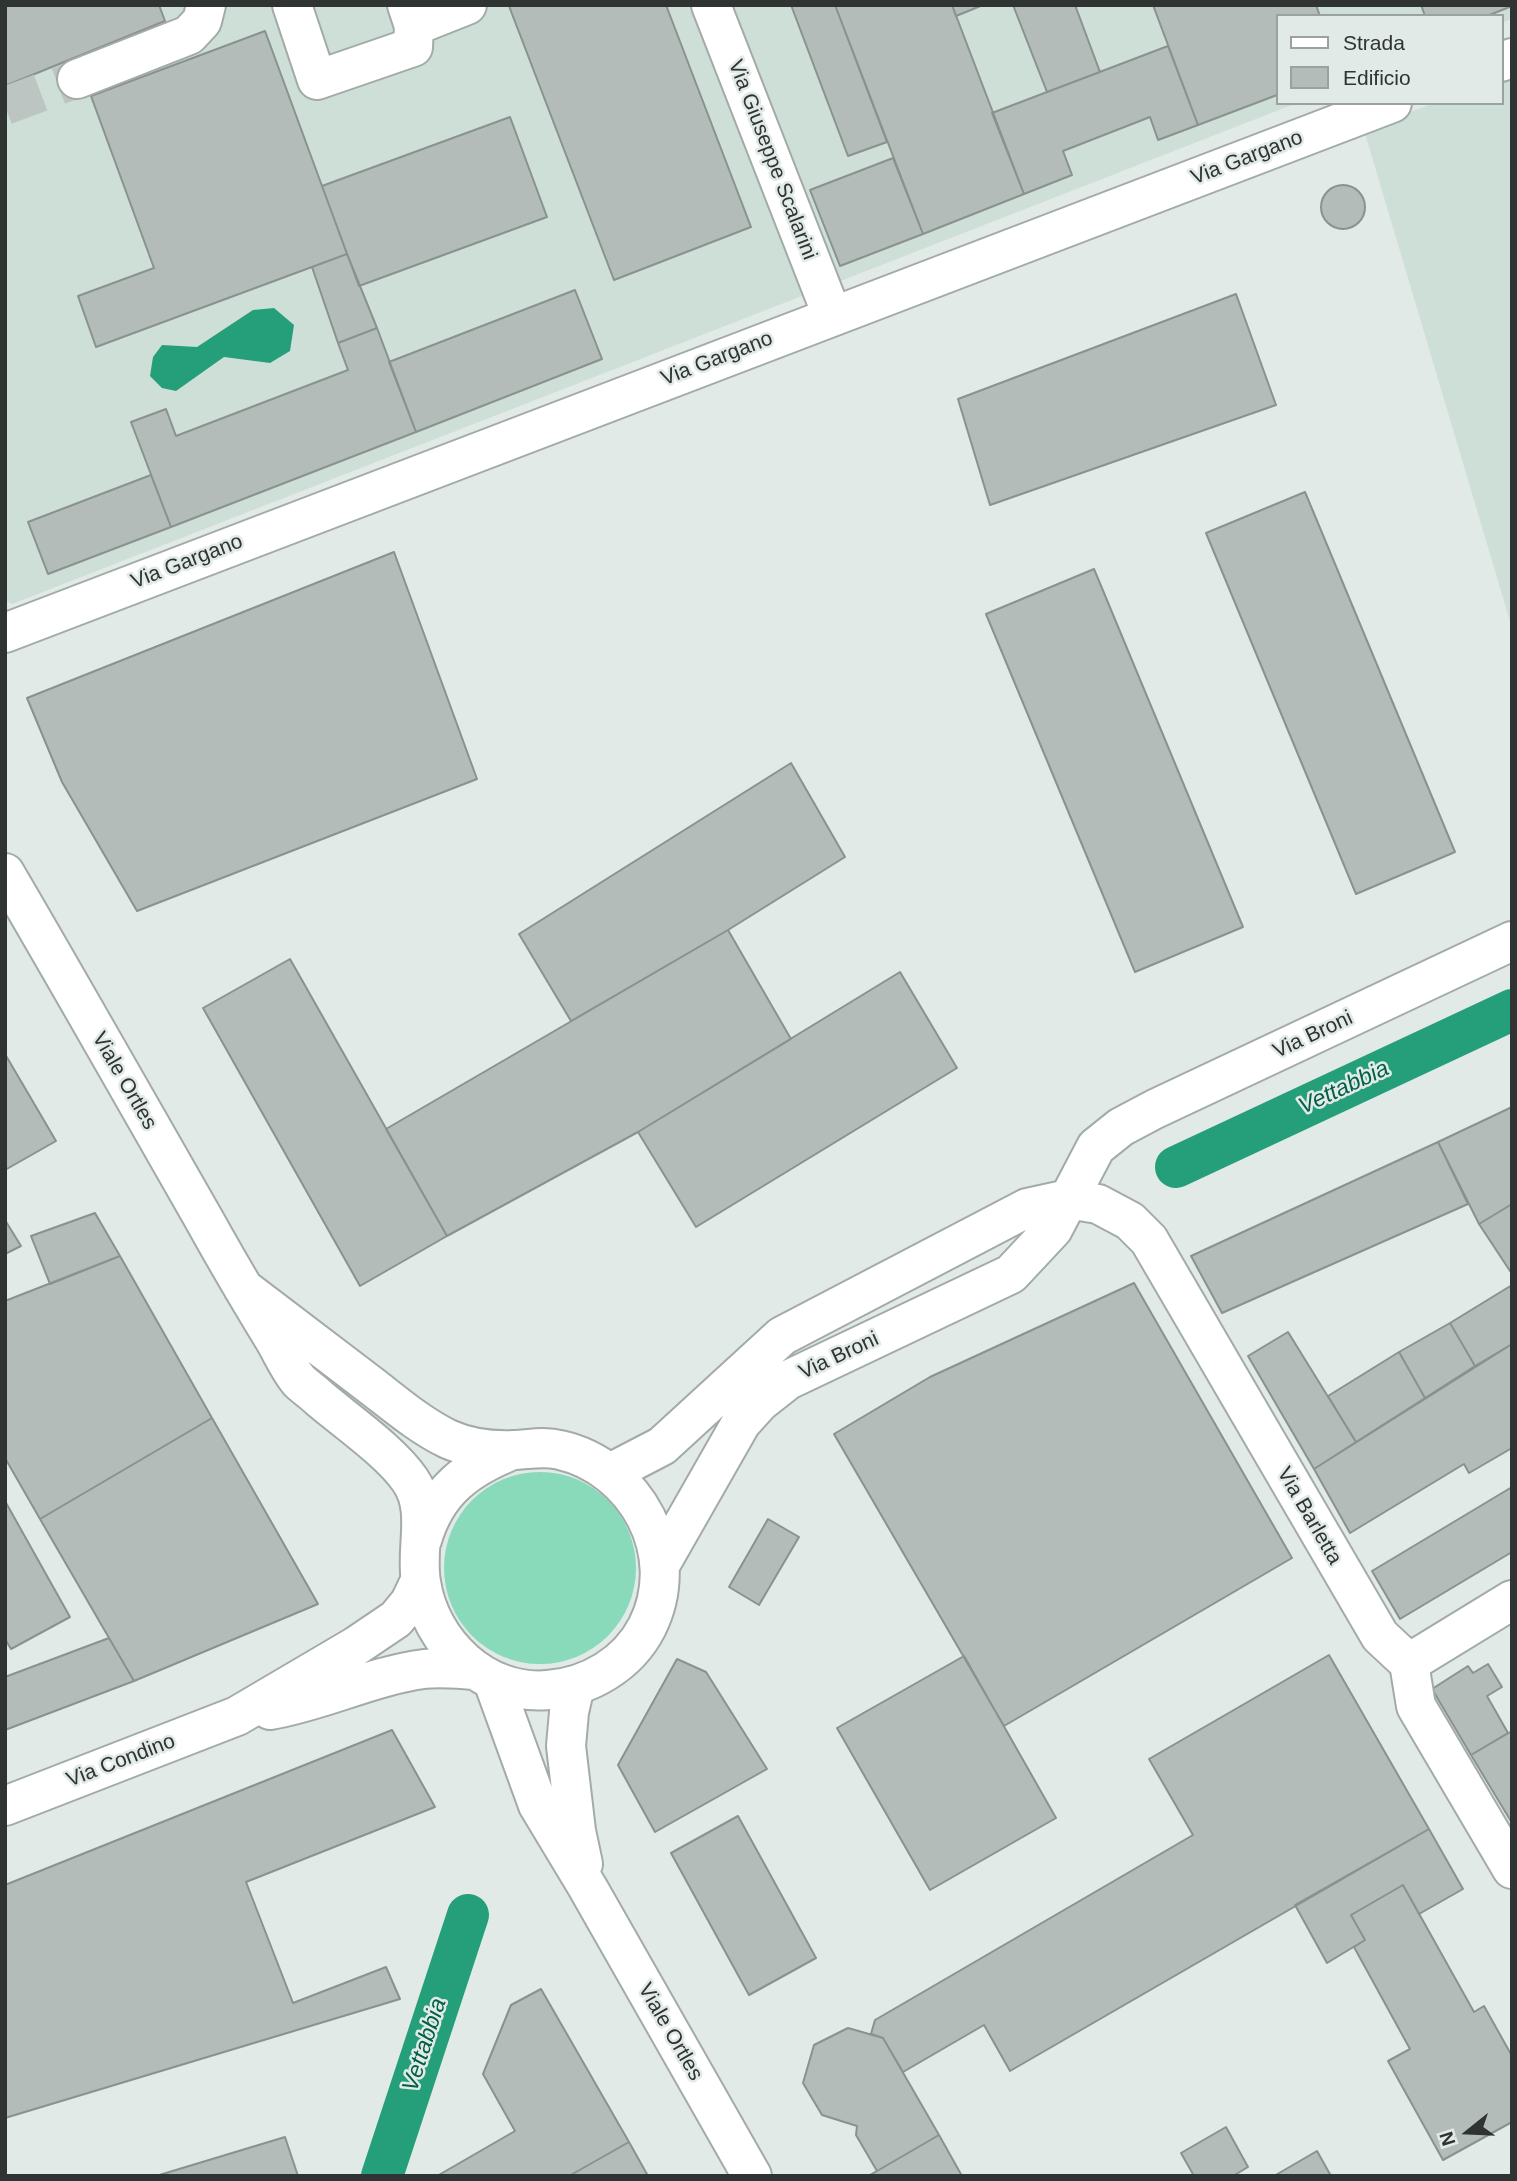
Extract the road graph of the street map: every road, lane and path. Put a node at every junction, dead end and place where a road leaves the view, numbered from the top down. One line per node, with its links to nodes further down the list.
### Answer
1 (206, 5): 6 (street)
2 (292, 5): 5 (street)
3 (467, 5): 5 (street)
4 (711, 5): 8 (street, Via Giuseppe Scalarini)
5 (410, 16)
6 (77, 79)
7 (1387, 105): 8 (street, Via Gargano)
8 (832, 316): 10 (street, Via Gargano)
9 (5, 616): 10 (street, Via Gargano)
10 (43, 618): 11 (street, Via Gargano)
11 (5, 633)
12 (5, 873): 15 (street, Viale Ortles)
13 (1512, 941): 14 (street, Via Broni)
14 (1068, 1199): 17 (street, Via Broni); 19 (street, Via Broni); 22 (street, Via Barletta)
15 (243, 1288): 16 (street, Viale Ortles); 18 (street, Viale Ortles)
16 (513, 1450): 17 (street, Viale Ortles); 18 (street, Viale Ortles)
17 (610, 1474): 19 (street, Viale Ortles)
18 (421, 1542): 20 (street, Viale Ortles)
19 (660, 1565): 24 (street, Viale Ortles)
20 (420, 1581): 23 (street, Viale Ortles); 25 (street, Via Condino)
21 (1512, 1600): 22 (street)
22 (1409, 1663): 27 (street)
23 (484, 1675): 24 (street, Viale Ortles); 25 (street, Via Condino); 28 (street, Viale Ortles)
24 (575, 1686): 28 (street, Viale Ortles)
25 (237, 1716): 26 (street, Via Condino)
26 (5, 1807)
27 (1512, 1869)
28 (588, 1888): 29 (street, Viale Ortles)
29 (752, 2176)

